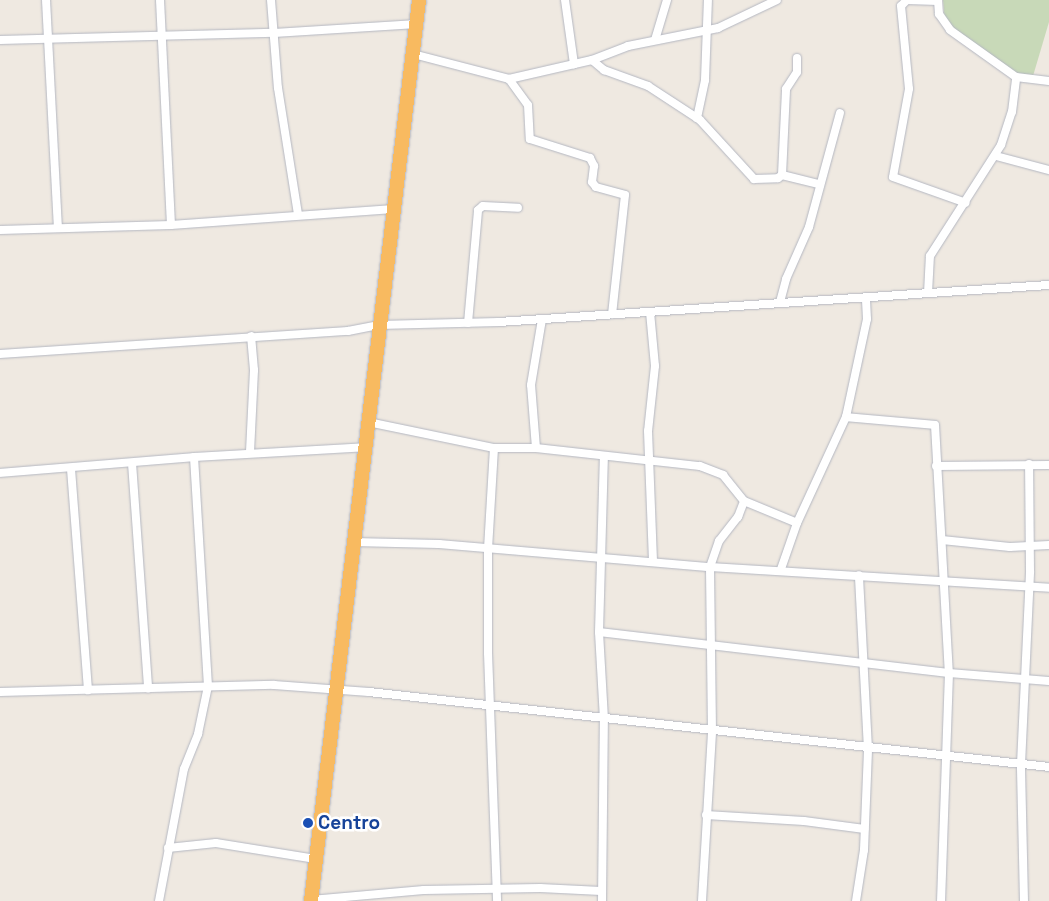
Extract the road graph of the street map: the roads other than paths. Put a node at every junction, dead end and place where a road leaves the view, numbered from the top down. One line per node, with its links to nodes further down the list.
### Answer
1 (46, 0): 14 (street)
2 (160, 0): 13 (street)
3 (271, 0): 12 (street)
4 (419, 0): 10 (highway)
5 (565, 0): 20 (street)
6 (667, 0): 16 (street)
7 (708, 0): 11 (street)
8 (774, 1): 11 (street)
9 (938, 1): 21 (street); 30 (street)
10 (416, 24): 12 (street); 17 (highway)
11 (708, 30): 16 (street); 25 (street)
12 (274, 33): 13 (street); 33 (street)
13 (163, 38): 14 (street); 34 (street)
14 (48, 39): 15 (street); 35 (street)
15 (0, 40)
16 (655, 40): 19 (street)
17 (413, 54): 22 (street); 32 (highway)
18 (797, 58): 28 (street)
19 (592, 60): 20 (street); 25 (street)
20 (574, 64): 22 (street)
21 (1016, 77): 23 (street); 26 (street)
22 (510, 80): 42 (street)
23 (1049, 82)
24 (840, 113): 29 (street)
25 (697, 118): 28 (street)
26 (996, 156): 27 (street); 30 (street)
27 (1049, 170)
28 (782, 175): 29 (street)
29 (819, 184): 40 (street)
30 (966, 203): 38 (street)
31 (518, 208): 44 (street)
32 (393, 209): 33 (street); 45 (highway)
33 (298, 214): 34 (street)
34 (171, 225): 35 (street)
35 (58, 226): 36 (street)
36 (0, 230)
37 (1049, 286): 38 (street)
38 (928, 293): 39 (street)
39 (866, 297): 40 (street); 48 (street)
40 (780, 302): 41 (street)
41 (650, 312): 42 (street); 56 (street)
42 (612, 314): 43 (street)
43 (542, 319): 44 (street); 52 (street)
44 (468, 323): 45 (street)
45 (379, 325): 46 (street); 49 (highway)
46 (250, 336): 47 (street); 53 (street)
47 (0, 354)
48 (846, 417): 60 (street); 64 (street)
49 (368, 422): 50 (highway); 51 (street)
50 (365, 447): 53 (street); 66 (highway)
51 (494, 448): 52 (street); 69 (street)
52 (536, 448): 54 (street)
53 (250, 452): 55 (street)
54 (604, 456): 56 (street); 70 (street)
55 (194, 457): 57 (street); 84 (street)
56 (650, 460): 63 (street); 71 (street)
57 (132, 464): 61 (street); 85 (street)
58 (1030, 464): 59 (street); 60 (street); 68 (street)
59 (1049, 465)
60 (936, 466): 65 (street)
61 (71, 469): 62 (street); 87 (street)
62 (0, 473)
63 (744, 501): 64 (street); 72 (street)
64 (797, 523): 73 (street)
65 (942, 540): 68 (street); 75 (street)
66 (353, 542): 69 (street); 86 (highway)
67 (1049, 545): 68 (street)
68 (1030, 547): 76 (street)
69 (488, 549): 70 (street); 89 (street)
70 (600, 558): 71 (street); 78 (street)
71 (653, 562): 72 (street)
72 (710, 567): 73 (street); 79 (street)
73 (781, 569): 74 (street)
74 (859, 575): 75 (street); 80 (street)
75 (943, 584): 76 (street); 81 (street)
76 (1028, 587): 77 (street); 82 (street)
77 (1049, 588)
78 (599, 632): 79 (street); 90 (street)
79 (709, 646): 80 (street); 91 (street)
80 (866, 663): 81 (street); 92 (street)
81 (949, 672): 82 (street); 93 (street)
82 (1023, 679): 83 (street); 94 (street)
83 (1049, 681)
84 (208, 686): 85 (street); 86 (street); 98 (street)
85 (148, 688): 87 (street)
86 (336, 689): 89 (street); 99 (highway)
87 (88, 690): 88 (street)
88 (0, 692)
89 (489, 706): 90 (street); 100 (street)
90 (604, 719): 91 (street); 101 (street)
91 (712, 732): 92 (street); 96 (street)
92 (868, 749): 93 (street); 97 (street)
93 (945, 757): 94 (street); 108 (street)
94 (1021, 764): 95 (street); 109 (street)
95 (1049, 767)
96 (706, 815): 97 (street); 106 (street)
97 (864, 829): 107 (street)
98 (168, 848): 99 (street); 102 (street)
99 (316, 859): 103 (highway)
100 (496, 891): 101 (street); 103 (street); 104 (street)
101 (602, 891): 105 (street)
102 (159, 901)
103 (311, 901)
104 (497, 901)
105 (602, 901)
106 (702, 901)
107 (856, 901)
108 (941, 901)
109 (1024, 901)

